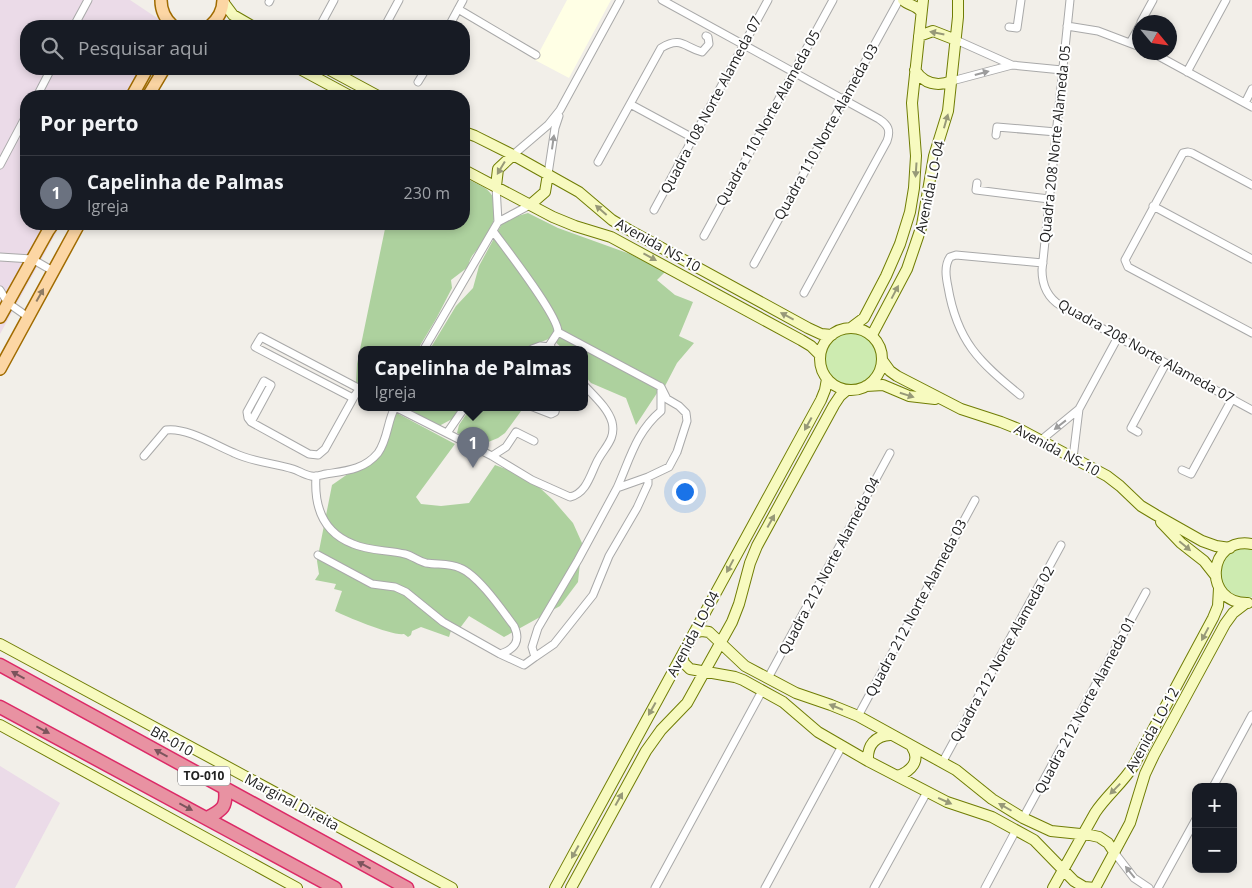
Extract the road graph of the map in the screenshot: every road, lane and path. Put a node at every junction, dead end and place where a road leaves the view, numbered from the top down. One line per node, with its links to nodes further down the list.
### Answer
1 (88, 0): 21 (street)
2 (161, 0): 22 (main road)
3 (334, 0): 25 (street)
4 (399, 0): 26 (street)
5 (463, 0): 18 (street)
6 (620, 0): 61 (street)
7 (662, 0): 35 (street)
8 (768, 0): 35 (street, Quadra 108 Norte Alameda 07)
9 (833, 0): 41 (street, Quadra 110 Norte Alameda 05)
10 (923, 0): 19 (street, Avenida LO-04)
11 (958, 0): 33 (street, Avenida LO-04)
12 (1021, 0): 29 (street)
13 (1070, 0): 28 (street, Quadra 208 Norte Alameda 05)
14 (1153, 0): 20 (street)
15 (1226, 0): 42 (street)
16 (224, 2): 23 (main road); 24 (street)
17 (901, 2): 19 (street); 57 (street, Quadra 110 Norte Alameda 03)
18 (458, 9): 27 (street); 36 (street)
19 (921, 12): 31 (street, Avenida LO-04)
20 (1145, 15)
21 (77, 20)
22 (167, 20)
23 (216, 20)
24 (242, 20)
25 (323, 20)
26 (388, 20)
27 (452, 20)
28 (1067, 26): 34 (street); 40 (street, Quadra 208 Norte Alameda 05)
29 (1009, 27)
30 (706, 36): 59 (street)
31 (919, 36): 33 (street, one-way to 31); 39 (street, Avenida LO-04)
32 (1132, 38): 34 (street)
33 (956, 40): 38 (street); 49 (street, Avenida LO-04)
34 (1130, 42)
35 (744, 44): 41 (street); 66 (street, Quadra 108 Norte Alameda 07)
36 (536, 55)
37 (1165, 60): 42 (street)
38 (1012, 65): 40 (street); 49 (street, one-way to 38)
39 (915, 70): 49 (street); 96 (street, Avenida LO-04, one-way to 96)
40 (1062, 70): 63 (street, Quadra 208 Norte Alameda 05)
41 (794, 72): 57 (street); 83 (street, Quadra 110 Norte Alameda 05)
42 (1187, 72): 58 (street)
43 (49, 75): 52 (street)
44 (144, 75): 53 (main road)
45 (160, 75): 54 (main road)
46 (311, 75): 55 (street)
47 (339, 75): 56 (street)
48 (422, 75): 50 (street)
49 (952, 81): 99 (street, Avenida LO-04, one-way to 49)
50 (418, 82)
51 (1252, 89): 58 (street)
52 (40, 90)
53 (135, 90)
54 (152, 90)
55 (339, 90)
56 (367, 90)
57 (844, 99): 88 (street, Quadra 110 Norte Alameda 03); 92 (street)
58 (1245, 103): 60 (street)
59 (630, 104): 66 (street); 68 (street)
60 (1252, 107)
61 (560, 110): 67 (street); 71 (street, one-way to 61)
62 (20, 127): 69 (street)
63 (1056, 132): 65 (street); 75 (street, Quadra 208 Norte Alameda 05)
64 (470, 134): 67 (street, Avenida NS-10)
65 (996, 135)
66 (693, 138): 78 (street, Quadra 108 Norte Alameda 07)
67 (513, 155): 71 (street, Avenida NS-10); 74 (street, one-way to 74)
68 (598, 162)
69 (0, 165)
70 (470, 173): 74 (street, Avenida NS-10)
71 (548, 174): 76 (street); 100 (street, Avenida NS-10, one-way to 71)
72 (977, 183): 75 (street)
73 (1252, 184): 77 (street)
74 (496, 186): 76 (street, Avenida NS-10); 79 (street)
75 (1049, 199): 87 (street, Quadra 208 Norte Alameda 05)
76 (530, 205): 79 (street); 106 (street, Avenida NS-10, one-way to 106)
77 (1153, 206): 86 (street); 98 (street)
78 (654, 210)
79 (498, 222): 82 (street)
80 (49, 230): 85 (main road)
81 (76, 230): 89 (main road)
82 (493, 231): 97 (street); 102 (street)
83 (704, 236)
84 (0, 258): 85 (street)
85 (32, 259): 89 (street); 93 (main road)
86 (1252, 259)
87 (1043, 263): 90 (street, Quadra 208 Norte Alameda 05); 117 (street)
88 (754, 264)
89 (53, 271): 95 (main road, one-way to 89)
90 (1045, 288): 101 (street, Quadra 208 Norte Alameda 07)
91 (0, 290): 93 (street)
92 (804, 293)
93 (8, 303): 94 (main road); 95 (street)
94 (0, 317)
95 (28, 317): 109 (main road)
96 (852, 327): 99 (street); 100 (street)
97 (558, 332): 103 (street); 104 (street)
98 (1252, 333)
99 (872, 335): 107 (street, Avenida NS-10)
100 (832, 336): 106 (street)
101 (1118, 337): 108 (street, Quadra 208 Norte Alameda 07); 121 (street)
102 (426, 346)
103 (548, 346)
104 (584, 346)
105 (588, 348): 112 (street)
106 (820, 355): 110 (street)
107 (882, 360): 111 (street); 120 (street, Avenida NS-10)
108 (1166, 363): 119 (street, Quadra 208 Norte Alameda 07); 129 (street)
109 (0, 369)
110 (827, 379): 115 (street); 151 (street, Avenida LO-04, one-way to 151)
111 (866, 386): 115 (street, Avenida NS-10); 120 (street, Avenida NS-10, one-way to 120)
112 (661, 387): 139 (street); 140 (street)
113 (358, 388): 118 (street)
114 (588, 390): 135 (street)
115 (847, 390): 152 (street, Avenida LO-04, one-way to 115)
116 (358, 392): 118 (street)
117 (1020, 395)
118 (353, 398): 128 (street)
119 (1232, 399): 122 (street, Quadra 208 Norte Alameda 07); 137 (street)
120 (948, 403): 132 (street, Avenida NS-10)
121 (1079, 409): 132 (street, one-way to 132); 136 (street)
122 (1252, 410)
123 (393, 411): 138 (street)
124 (403, 411): 130 (street)
125 (462, 411): 130 (street)
126 (544, 411): 127 (street)
127 (555, 411)
128 (251, 422): 128 (street)
129 (1138, 432)
130 (447, 433): 135 (street)
131 (534, 441): 135 (street)
132 (1040, 441): 136 (street, Avenida NS-10)
133 (890, 453): 159 (street, Quadra 212 Norte Alameda 04)
134 (144, 456): 138 (street)
135 (492, 456)
136 (1072, 458): 142 (street, Avenida NS-10)
137 (1182, 470)
138 (316, 476): 154 (street)
139 (648, 477): 140 (street); 156 (street)
140 (617, 488): 156 (street)
141 (974, 500): 163 (street, Quadra 212 Norte Alameda 03)
142 (1156, 515): 145 (street, Avenida NS-10); 147 (street, Avenida NS-10, one-way to 147)
143 (1249, 541): 145 (street)
144 (1061, 545): 169 (street, Quadra 212 Norte Alameda 02)
145 (1230, 548): 147 (street)
146 (318, 555): 154 (street)
147 (1215, 575): 148 (street, Avenida NS-10)
148 (1219, 588): 150 (street); 178 (street, Avenida LO-12, one-way to 178)
149 (1146, 592): 175 (street, Quadra 212 Norte Alameda 01)
150 (1249, 603): 179 (street, Avenida LO-12)
151 (694, 633): 152 (street); 155 (street, Avenida LO-04)
152 (720, 642): 158 (street, Avenida LO-04); 159 (street)
153 (0, 644): 184 (street, Marginal Direita)
154 (500, 654): 156 (street)
155 (682, 655): 158 (street); 185 (street, Avenida LO-04, one-way to 185)
156 (535, 657)
157 (0, 665): 172 (highway, BR-010 / TO-010, one-way to 157)
158 (704, 672): 160 (street); 186 (street, Avenida LO-04, one-way to 158)
159 (768, 678): 163 (street, one-way to 159)
160 (762, 690): 166 (street); 187 (street)
161 (0, 707): 174 (highway, TO-010, one-way to 174)
162 (1252, 715): 171 (street)
163 (858, 716): 165 (street)
164 (0, 725): 181 (street)
165 (890, 735): 167 (street); 168 (street)
166 (842, 746): 168 (street); 188 (street)
167 (912, 747): 169 (street); 170 (street)
168 (868, 761): 170 (street)
169 (942, 763): 175 (street, one-way to 169)
170 (898, 776): 173 (street)
171 (1215, 783)
172 (225, 788): 174 (highway); 183 (highway, BR-010 / TO-010, one-way to 172)
173 (926, 792): 177 (street, one-way to 177); 189 (street)
174 (207, 818): 182 (highway, TO-010)
175 (1024, 818): 178 (street)
176 (1192, 826): 194 (street)
177 (1016, 830): 180 (street); 190 (street)
178 (1082, 834): 179 (street); 180 (street, Avenida LO-12)
179 (1114, 852): 192 (street, Avenida LO-12); 193 (street, one-way to 179)
180 (1063, 869): 191 (street, Avenida LO-12); 192 (street)
181 (297, 888)
182 (334, 888)
183 (407, 888)
184 (452, 888)
185 (555, 888)
186 (571, 888)
187 (655, 888)
188 (765, 888)
189 (874, 888)
190 (985, 888)
191 (1053, 888)
192 (1095, 888)
193 (1149, 888)
194 (1158, 888)

